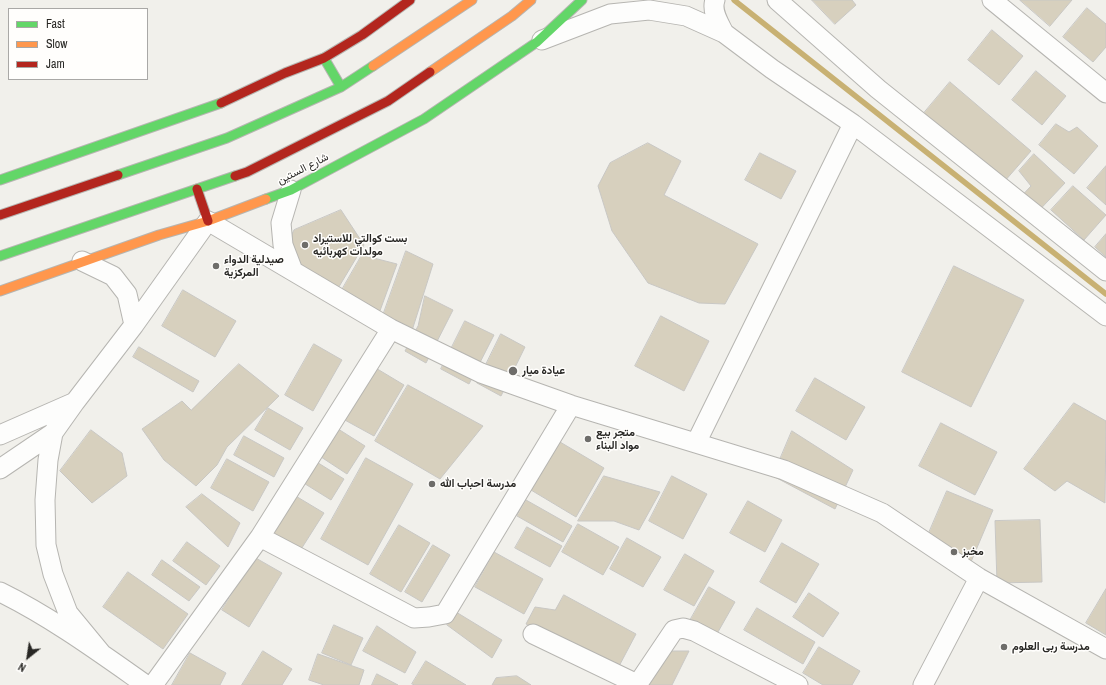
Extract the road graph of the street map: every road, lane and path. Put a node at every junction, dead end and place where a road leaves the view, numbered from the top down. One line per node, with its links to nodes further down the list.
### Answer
1 (410, 0): 10 (main road)
2 (472, 0): 11 (main road)
3 (531, 0): 15 (main road, شارع الستين)
4 (582, 0): 9 (main road, شارع الستين)
5 (715, 0): 8 (street)
6 (777, 0): 22 (street)
7 (992, 0): 12 (street)
8 (724, 32): 9 (street); 13 (street)
9 (536, 42): 16 (main road, شارع الستين)
10 (324, 58): 11 (main road); 14 (main road)
11 (342, 87): 17 (main road)
12 (1106, 93)
13 (853, 124): 24 (street); 31 (street)
14 (0, 180)
15 (197, 189): 18 (main road); 19 (main road, شارع الستين)
16 (291, 190): 18 (main road, شارع الستين); 21 (street)
17 (0, 214)
18 (208, 221): 20 (main road, شارع الستين); 21 (street); 25 (street)
19 (0, 256)
20 (82, 261): 23 (main road, شارع الستين); 25 (street)
21 (293, 271): 26 (street)
22 (1106, 271)
23 (0, 291)
24 (1106, 316)
25 (134, 326): 27 (street)
26 (391, 329): 28 (street); 33 (street)
27 (75, 402): 29 (street); 30 (street)
28 (571, 405): 31 (street); 33 (street)
29 (53, 433): 32 (street); 38 (street)
30 (0, 435)
31 (696, 443): 34 (street)
32 (0, 469)
33 (260, 537): 40 (street)
34 (979, 578): 37 (street); 43 (street)
35 (0, 592): 38 (street)
36 (533, 634): 41 (street)
37 (1106, 649)
38 (101, 653): 39 (street)
39 (146, 685)
40 (153, 685)
41 (637, 685): 42 (street)
42 (798, 685)
43 (923, 685)

